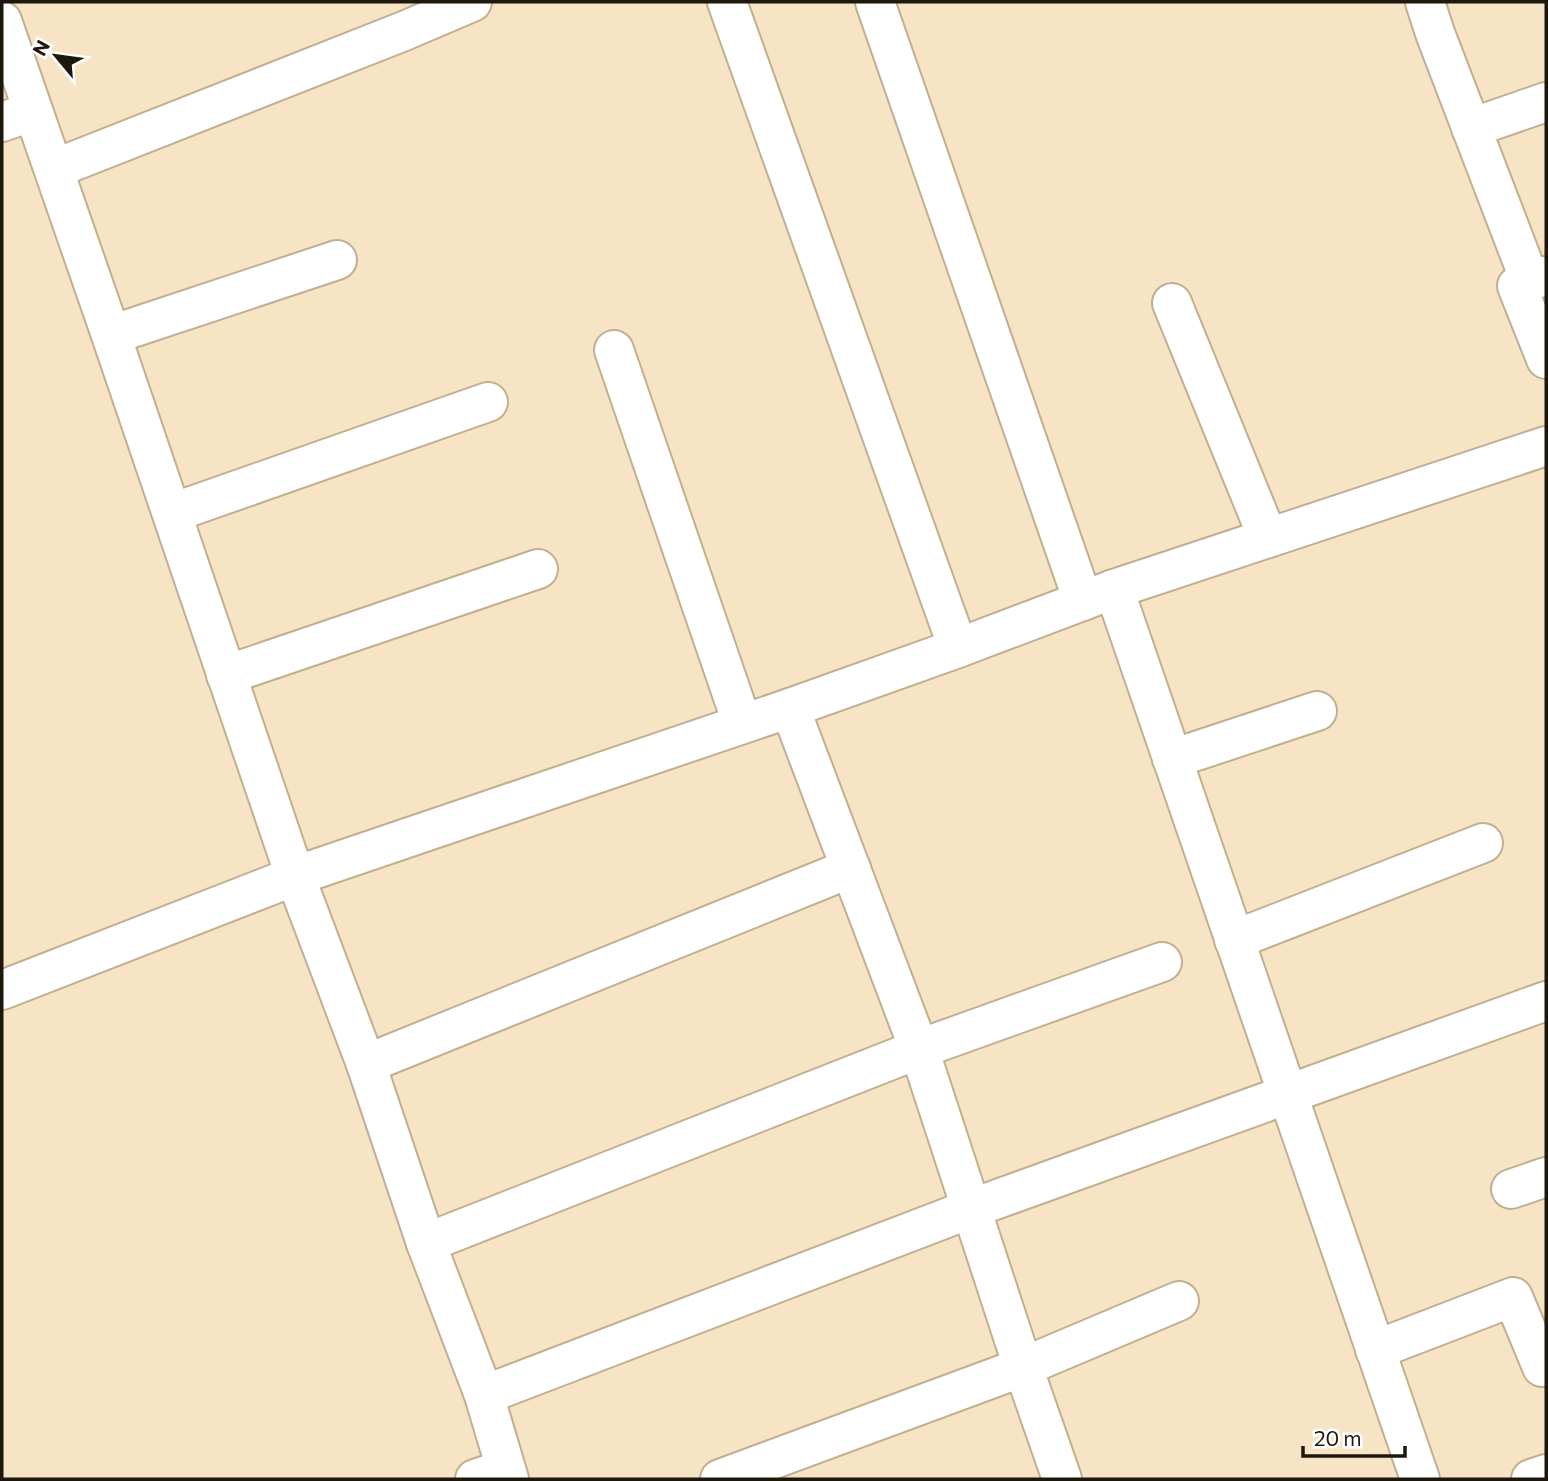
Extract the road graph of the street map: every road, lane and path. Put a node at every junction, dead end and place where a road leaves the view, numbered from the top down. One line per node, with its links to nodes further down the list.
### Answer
1 (472, 2): 9 (street)
2 (727, 2): 22 (street)
3 (875, 2): 21 (street)
4 (1424, 2): 8 (street)
5 (2, 21): 7 (street)
6 (1546, 103): 8 (street)
7 (17, 117): 9 (street)
8 (1471, 128): 11 (street)
9 (54, 169): 13 (street)
10 (337, 260): 13 (street)
11 (1538, 278): 15 (street)
12 (1172, 303): 19 (street)
13 (111, 335): 18 (street)
14 (614, 351): 26 (street)
15 (1546, 359)
16 (488, 402): 18 (street)
17 (1546, 446): 19 (street)
18 (172, 513): 23 (street)
19 (1268, 538): 21 (street)
20 (538, 569): 23 (street)
21 (1098, 595): 22 (street); 27 (street)
22 (958, 648): 24 (street)
23 (226, 676): 30 (street)
24 (790, 708): 26 (street); 29 (street)
25 (1317, 710): 27 (street)
26 (742, 723): 30 (street)
27 (1172, 759): 31 (street)
28 (1483, 843): 31 (street)
29 (851, 868): 35 (street); 36 (street)
30 (295, 876): 33 (street); 36 (street)
31 (1234, 940): 37 (street)
32 (1163, 962): 35 (street)
33 (2, 990)
34 (1546, 1001): 37 (street)
35 (919, 1049): 40 (street); 41 (street)
36 (366, 1064): 41 (street)
37 (1286, 1094): 40 (street); 43 (street)
38 (1546, 1177): 39 (street)
39 (1511, 1189)
40 (971, 1209): 45 (street); 46 (street)
41 (426, 1243): 46 (street)
42 (1179, 1301): 45 (street)
43 (1375, 1350): 44 (street); 51 (street)
44 (1546, 1365)
45 (1023, 1367): 49 (street); 50 (street)
46 (484, 1395): 48 (street)
47 (1546, 1474): 52 (street)
48 (496, 1476)
49 (720, 1479)
50 (1062, 1479)
51 (1420, 1479)
52 (1531, 1479)

